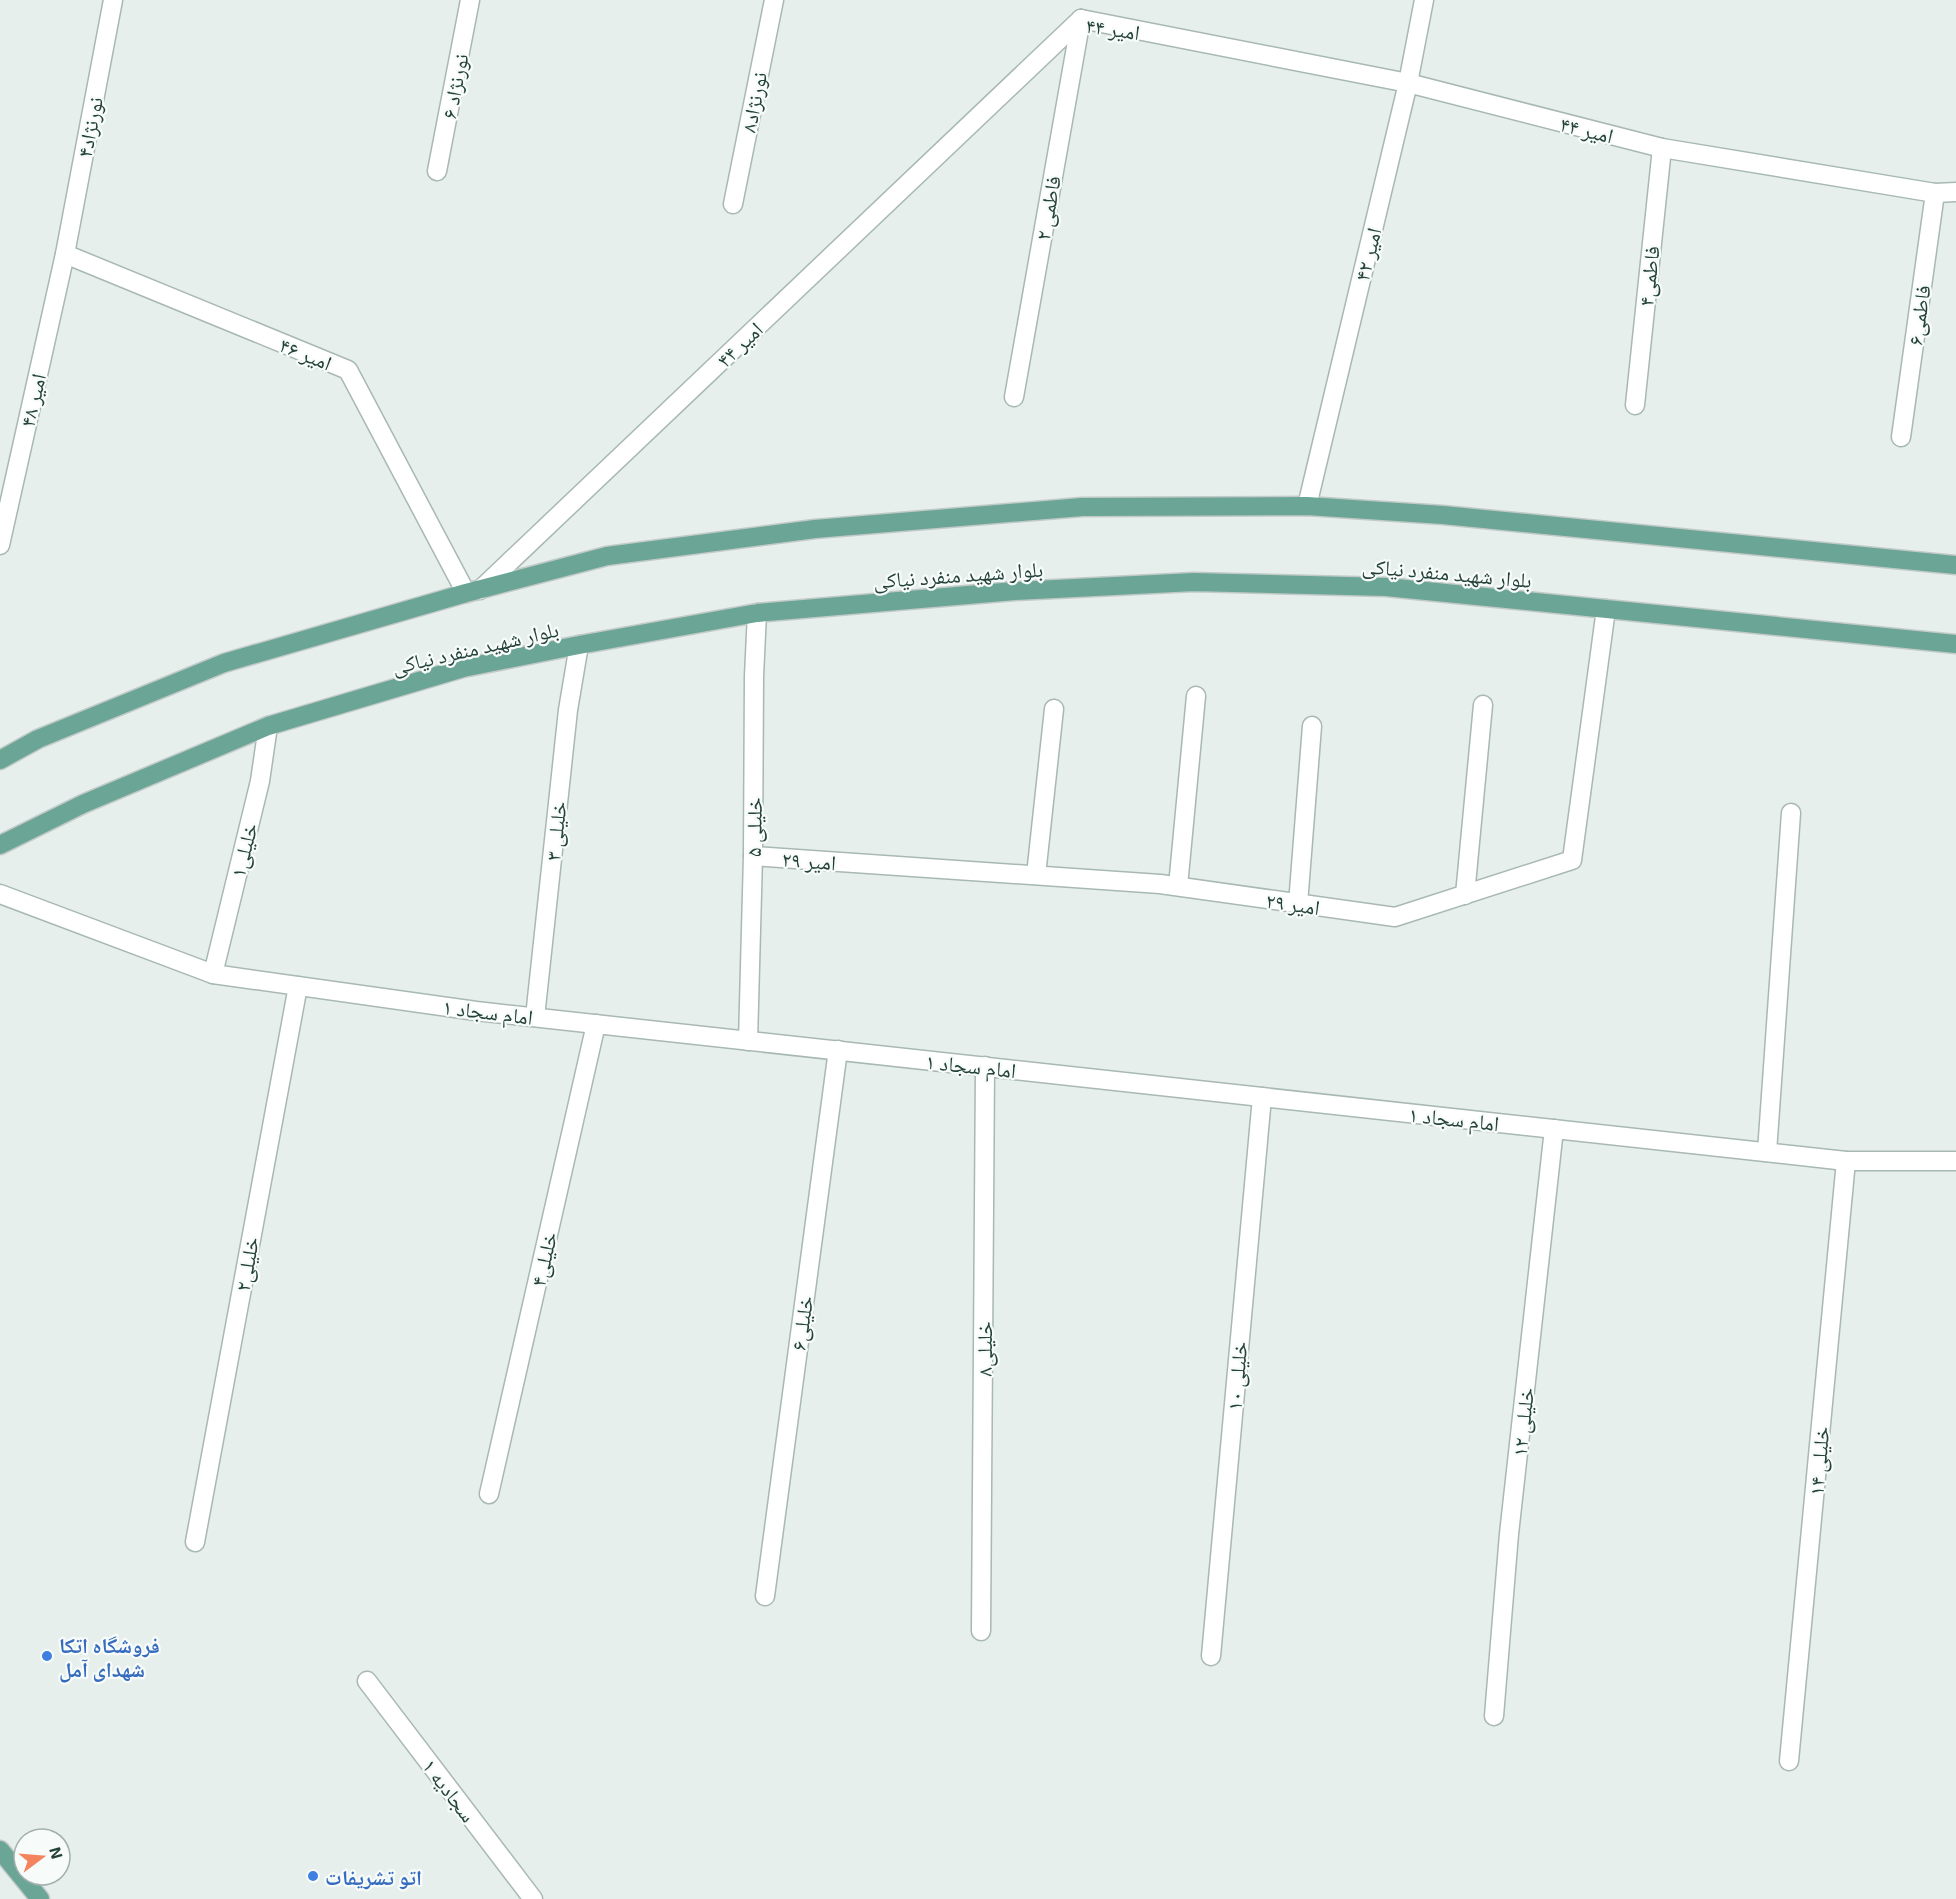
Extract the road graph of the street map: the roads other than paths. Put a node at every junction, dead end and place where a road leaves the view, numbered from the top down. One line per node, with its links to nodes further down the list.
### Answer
1 (113, 0): 12 (street, نورنژاد۴)
2 (470, 0): 8 (street, نورنژاد ۶)
3 (774, 0): 11 (street, نورنژاد۸)
4 (1424, 0): 6 (street, امیر ۴۲)
5 (1081, 19): 6 (street, امیر ۴۴); 13 (street, فاطمی ۲); 19 (street, امیر ۴۴)
6 (1408, 83): 7 (street, امیر ۴۴); 16 (street, امیر ۴۲)
7 (1662, 148): 10 (street, امیر ۴۴); 14 (street, فاطمی۴)
8 (437, 171)
9 (1956, 192): 10 (street, امیر ۴۴)
10 (1935, 193): 15 (street, فاطمی۶)
11 (733, 204)
12 (65, 254): 17 (street, امیر ۴۸); 19 (street, امیر ۴۶)
13 (1014, 397)
14 (1635, 405)
15 (1901, 437)
16 (1306, 506): 18 (main road); 19 (main road)
17 (0, 545)
18 (1956, 565)
19 (473, 591): 29 (main road)
20 (1606, 609): 21 (main road, بلوار شهید منفرد نیاکی); 22 (main road, بلوار شهید منفرد نیاکی); 36 (street, امیر ۲۹)
21 (757, 613): 23 (main road, بلوار شهید منفرد نیاکی); 32 (street, خلیلی ۵)
22 (1956, 644)
23 (579, 645): 27 (main road, بلوار شهید منفرد نیاکی); 40 (street, خلیلی ۳)
24 (1196, 696): 34 (street)
25 (1483, 705): 36 (street)
26 (1054, 709): 33 (street)
27 (268, 726): 31 (main road, بلوار شهید منفرد نیاکی); 38 (street, خلیلی۱)
28 (1312, 726): 37 (street)
29 (0, 760)
30 (1791, 813): 47 (street)
31 (0, 845)
32 (753, 856): 33 (street, امیر ۲۹); 42 (street, خلیلی ۵)
33 (1036, 875): 34 (street, امیر ۲۹)
34 (1178, 886): 37 (street, امیر ۲۹)
35 (0, 894): 38 (street, امام سجاد ۱)
36 (1466, 895): 37 (street, امیر ۲۹)
37 (1298, 904)
38 (213, 974): 39 (street, امام سجاد ۱)
39 (297, 986): 40 (street, امام سجاد ۱); 51 (street, خلیلی۲)
40 (535, 1017): 41 (street, امام سجاد ۱)
41 (596, 1023): 42 (street, امام سجاد ۱); 50 (street, خلیلی۴)
42 (748, 1041): 43 (street, امام سجاد ۱)
43 (838, 1050): 44 (street, امام سجاد ۱); 52 (street, خلیلی۶)
44 (985, 1066): 45 (street, امام سجاد ۱); 53 (street, خلیلی۸)
45 (1262, 1097): 46 (street, امام سجاد ۱); 54 (street, خلیلی ۱۰)
46 (1554, 1129): 47 (street, امام سجاد ۱); 56 (street, خلیلی ۱۲)
47 (1767, 1152): 48 (street, امام سجاد ۱)
48 (1846, 1161): 49 (street, امام سجاد ۱); 57 (street, خلیلی ۱۴)
49 (1956, 1161)
50 (489, 1494)
51 (195, 1542)
52 (765, 1596)
53 (981, 1631)
54 (1211, 1656)
55 (367, 1681): 59 (street, سجادیه ۱)
56 (1494, 1716)
57 (1789, 1761)
58 (0, 1850): 60 (main road)
59 (531, 1898)
60 (40, 1899)

